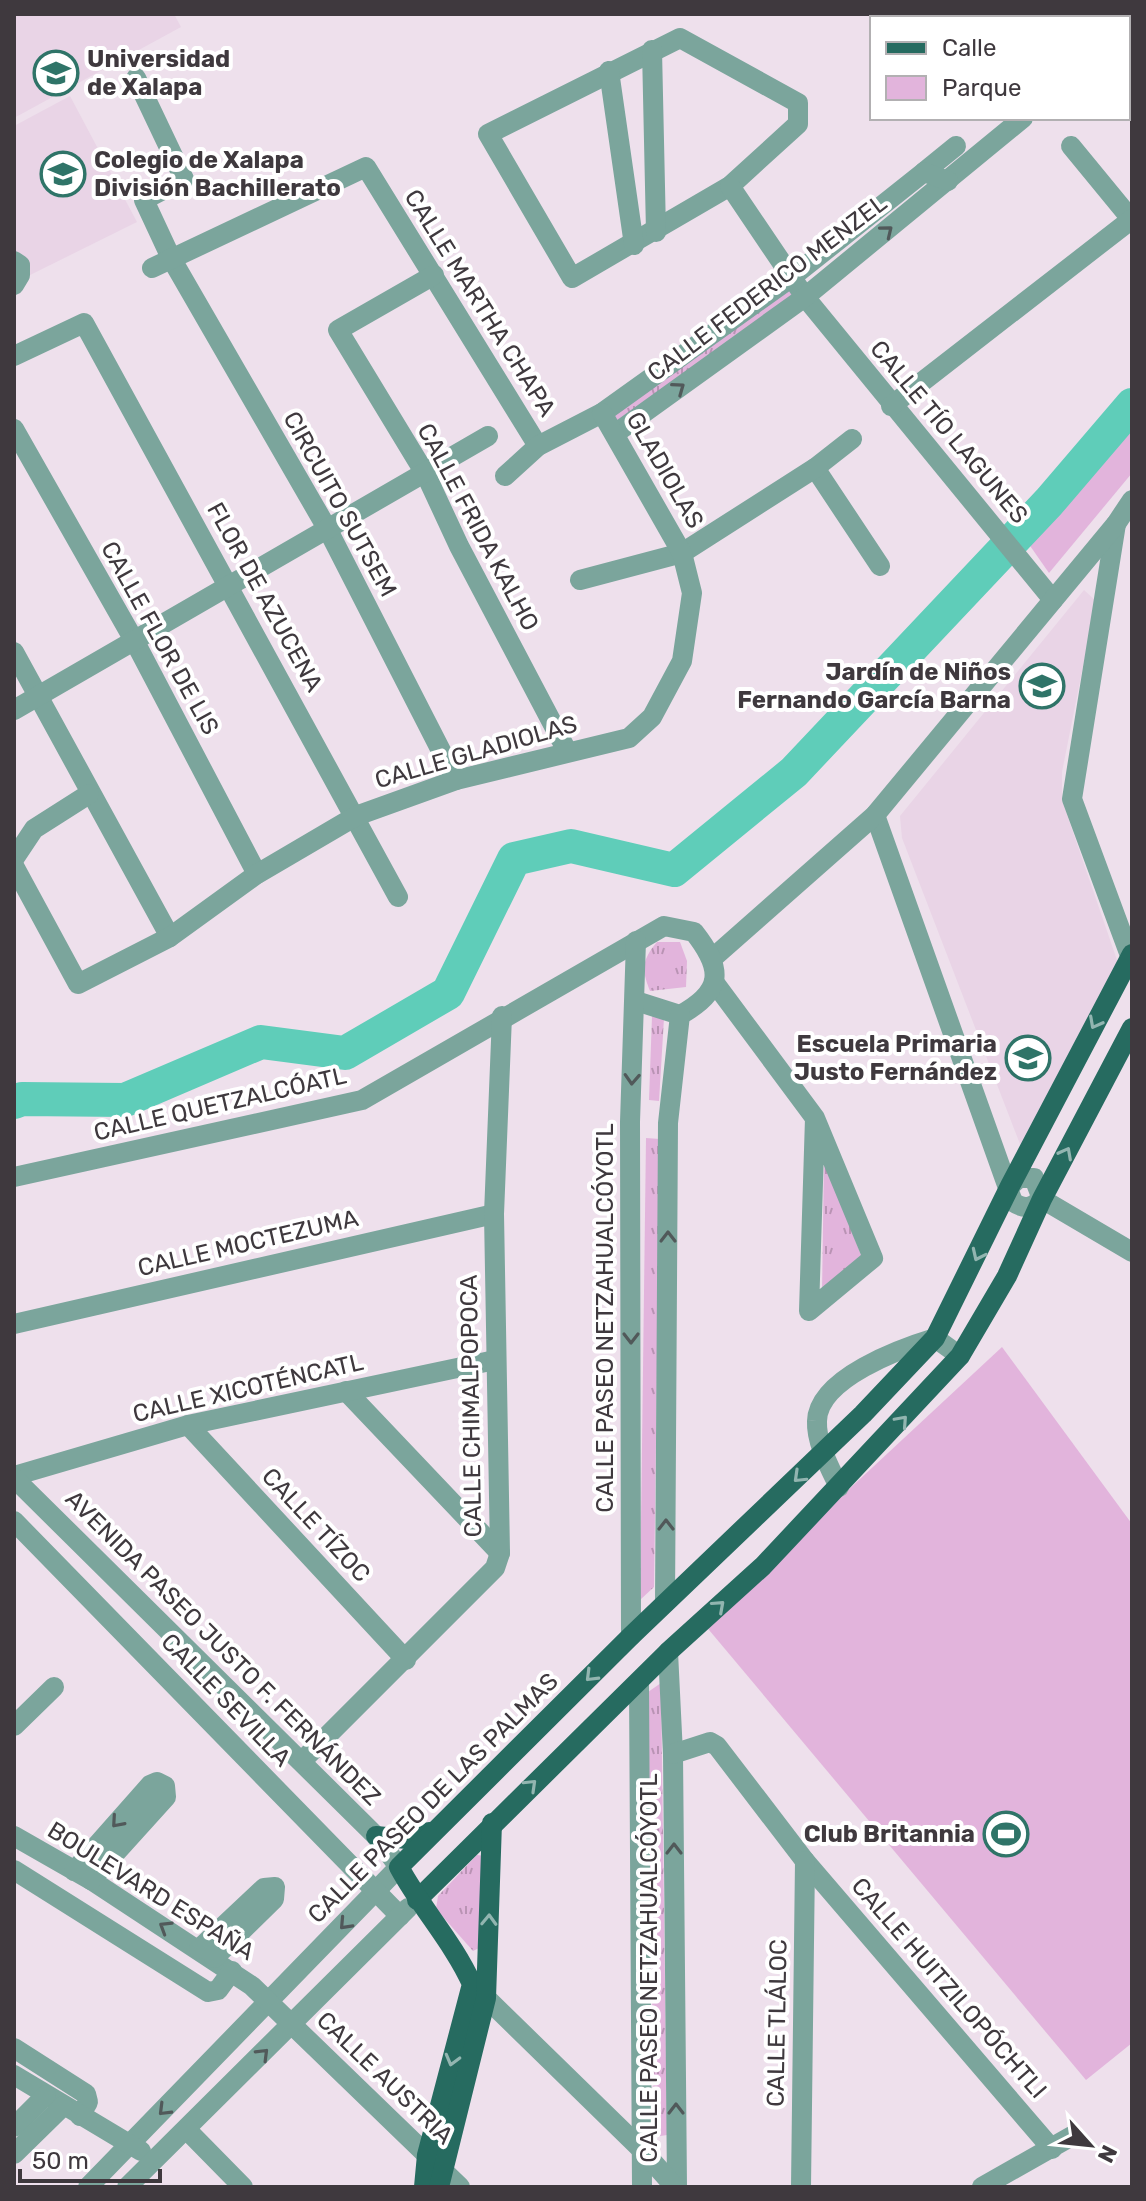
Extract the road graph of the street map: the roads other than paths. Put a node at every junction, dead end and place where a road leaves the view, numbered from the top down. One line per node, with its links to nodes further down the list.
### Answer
1 (652, 50): 2 (street); 9 (street); 11 (street)
2 (609, 71): 12 (street); 12 (street)
3 (136, 78): 13 (street, CIRCUITO SUTSEM)
4 (1021, 120): 8 (street, CALLE FEDERICO MENZEL)
5 (956, 146): 7 (street, CALLE FEDERICO MENZEL)
6 (1071, 146): 10 (street)
7 (924, 172): 8 (street); 17 (street, CALLE FEDERICO MENZEL)
8 (948, 181): 19 (street, CALLE FEDERICO MENZEL, one-way to 8)
9 (730, 186): 11 (street); 17 (street, CALLE TÍO LAGUNES)
10 (1132, 219): 21 (street)
11 (656, 232): 12 (street)
12 (634, 245)
13 (171, 258): 15 (street); 16 (street, CALLE MARTHA CHAPA); 33 (street, CIRCUITO SUTSEM)
14 (14, 261): 18 (street)
15 (152, 268)
16 (434, 275): 27 (street, CALLE MARTHA CHAPA); 29 (street, CALLE FRIDA KALHO)
17 (792, 277): 19 (street, CALLE TÍO LAGUNES); 22 (street, CALLE FEDERICO MENZEL)
18 (14, 285)
19 (805, 297): 21 (street, CALLE TÍO LAGUNES); 24 (street, CALLE FEDERICO MENZEL, one-way to 19)
20 (14, 356): 37 (street, FLOR DE AZUCENA)
21 (891, 406): 38 (street, CALLE TÍO LAGUNES)
22 (602, 413): 24 (street, GLADIOLAS); 27 (street, CALLE MARTHA CHAPA)
23 (14, 429): 39 (street, CALLE FLOR DE LIS)
24 (616, 433): 34 (street, GLADIOLAS)
25 (488, 436): 29 (street)
26 (852, 439): 28 (street)
27 (538, 446): 30 (street)
28 (815, 468): 34 (street); 35 (street)
29 (426, 475): 33 (street); 43 (street, CALLE FRIDA KALHO)
30 (505, 476)
31 (1132, 500): 32 (street)
32 (1116, 524): 38 (street); 55 (street)
33 (328, 530): 37 (street); 44 (street, CIRCUITO SUTSEM)
34 (682, 553): 36 (street); 43 (street, CALLE GLADIOLAS)
35 (880, 566)
36 (580, 580)
37 (228, 584): 39 (street); 47 (street, FLOR DE AZUCENA)
38 (1053, 600): 46 (street)
39 (135, 642): 41 (street); 50 (street, CALLE FLOR DE LIS)
40 (14, 652): 41 (street)
41 (40, 696): 42 (street); 45 (street)
42 (14, 710)
43 (567, 751): 44 (street, CALLE GLADIOLAS)
44 (456, 780): 47 (street, CALLE GLADIOLAS)
45 (89, 794): 48 (street); 52 (street)
46 (875, 815): 54 (street); 65 (street)
47 (356, 816): 50 (street, CALLE GLADIOLAS); 51 (street, FLOR DE AZUCENA)
48 (14, 859)
49 (14, 866): 52 (street)
50 (257, 874): 52 (street, CALLE GLADIOLAS)
51 (398, 897)
52 (170, 937)
53 (636, 941): 54 (street); 57 (street); 59 (street, CALLE QUETZALCÓATL)
54 (714, 957): 56 (street)
55 (1131, 958): 65 (main road, CALLE PASEO DE LAS PALMAS, one-way to 65)
56 (714, 982): 58 (street); 61 (street)
57 (636, 1001): 58 (street); 62 (street, CALLE PASEO NETZAHUALCÓYOTL, one-way to 62)
58 (680, 1015): 63 (street)
59 (502, 1016): 64 (street, CALLE QUETZALCÓATL); 67 (street, CALLE CHIMALPOPOCA)
60 (1132, 1028): 66 (main road, one-way to 60)
61 (815, 1118): 61 (street)
62 (630, 1122): 63 (street); 81 (street, CALLE PASEO NETZAHUALCÓYOTL, one-way to 81)
63 (668, 1123): 80 (street, one-way to 63)
64 (14, 1177)
65 (1010, 1186): 66 (street); 70 (main road, CALLE PASEO DE LAS PALMAS, one-way to 70)
66 (1042, 1199): 68 (street); 71 (main road)
67 (494, 1214): 69 (street, CALLE MOCTEZUMA); 72 (street, CALLE CHIMALPOPOCA)
68 (1131, 1251)
69 (14, 1324)
70 (935, 1338): 71 (street); 75 (main road, CALLE PASEO DE LAS PALMAS); 75 (street)
71 (960, 1356): 77 (main road, one-way to 71)
72 (495, 1360): 73 (street, CALLE XICOTÉNCATL); 79 (street, CALLE CHIMALPOPOCA)
73 (346, 1391): 74 (street, CALLE XICOTÉNCATL); 79 (street)
74 (188, 1425): 76 (street, CALLE XICOTÉNCATL); 83 (street, CALLE TÍZOC)
75 (824, 1453): 77 (street); 80 (main road, CALLE PASEO DE LAS PALMAS, one-way to 80)
76 (14, 1477): 88 (street, AVENIDA PASEO JUSTO F. FERNÁNDEZ)
77 (839, 1487): 82 (main road, one-way to 77)
78 (14, 1521): 97 (street, CALLE SEVILLA)
79 (500, 1553): 83 (street, CALLE CHIMALPOPOCA)
80 (665, 1603): 81 (main road, CALLE PASEO DE LAS PALMAS)
81 (631, 1636): 90 (main road, CALLE PASEO DE LAS PALMAS, one-way to 90)
82 (668, 1652): 84 (main road); 87 (street, CALLE PASEO NETZAHUALCÓYOTL)
83 (406, 1660): 88 (street, CALLE CHIMALPOPOCA)
84 (639, 1684): 89 (main road, one-way to 84); 112 (street, CALLE PASEO NETZAHUALCÓYOTL)
85 (54, 1687): 86 (street)
86 (14, 1726)
87 (673, 1754): 93 (street, CALLE HUITZILOPÓCHTLI); 122 (street, CALLE PASEO NETZAHUALCÓYOTL, one-way to 87)
88 (302, 1761): 92 (street, AVENIDA PASEO JUSTO F. FERNÁNDEZ)
89 (492, 1823): 98 (main road); 101 (main road, one-way to 89)
90 (437, 1829): 92 (main road); 94 (main road, CALLE PASEO DE LAS PALMAS)
91 (14, 1836): 96 (street, BOULEVARD ESPAÑA)
92 (376, 1836): 94 (street, AVENIDA PASEO JUSTO F. FERNÁNDEZ)
93 (805, 1861): 111 (street, CALLE HUITZILOPÓCHTLI); 123 (street, CALLE TLÁLOC)
94 (399, 1867): 97 (street, CALLE PASEO DE LAS PALMAS); 98 (main road, AVENIDA PASEO JUSTO F. FERNÁNDEZ)
95 (14, 1870): 100 (street)
96 (83, 1876): 96 (street, one-way to 96); 100 (street, BOULEVARD ESPAÑA, one-way to 96)
97 (376, 1890): 99 (street, CALLE SEVILLA); 102 (street, CALLE PASEO DE LAS PALMAS, one-way to 102)
98 (417, 1900): 99 (street); 101 (main road, AVENIDA PASEO JUSTO F. FERNÁNDEZ)
99 (400, 1916): 103 (street)
100 (232, 1971): 102 (street, BOULEVARD ESPAÑA)
101 (479, 1991): 112 (street); 115 (main road)
102 (270, 2002): 103 (street, BOULEVARD ESPAÑA); 110 (street, CALLE PASEO DE LAS PALMAS, one-way to 110)
103 (293, 2025): 108 (street, one-way to 103); 115 (street, CALLE AUSTRIA)
104 (14, 2048): 106 (street)
105 (14, 2075): 106 (street)
106 (63, 2106): 107 (street); 110 (street); 113 (street)
107 (14, 2127)
108 (187, 2130): 114 (street); 118 (street)
109 (1072, 2136): 111 (street)
110 (130, 2146): 114 (street); 116 (street, CALLE PASEO DE LAS PALMAS)
111 (1052, 2149): 124 (street)
112 (642, 2150): 121 (street, CALLE PASEO NETZAHUALCÓYOTL); 122 (street)
113 (14, 2154)
114 (157, 2157): 117 (street)
115 (435, 2170): 119 (main road); 120 (street, CALLE AUSTRIA)
116 (88, 2187)
117 (127, 2187)
118 (243, 2187)
119 (424, 2187)
120 (460, 2187)
121 (642, 2187)
122 (676, 2187)
123 (801, 2187)
124 (982, 2187)

